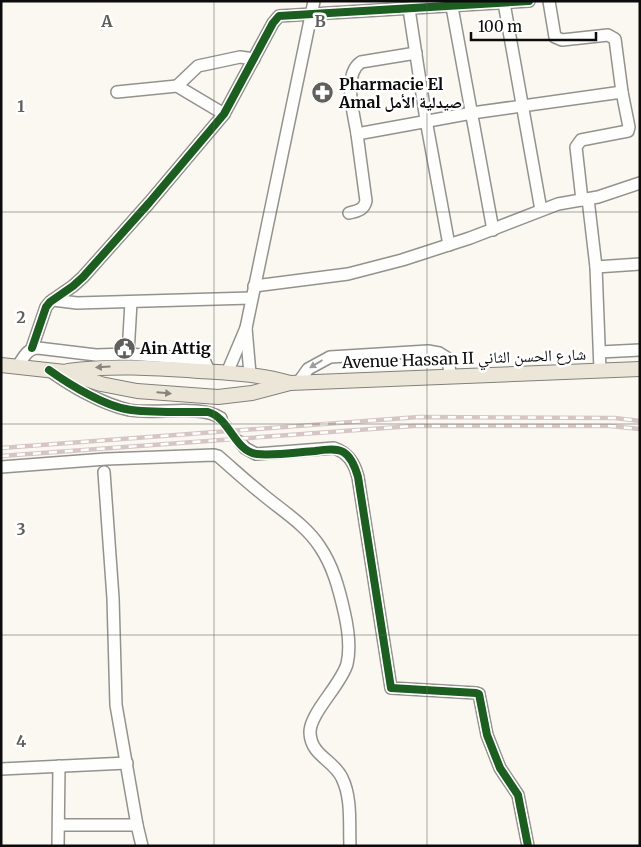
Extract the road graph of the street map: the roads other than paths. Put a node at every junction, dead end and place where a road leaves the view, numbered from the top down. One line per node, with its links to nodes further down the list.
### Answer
1 (314, 1): 7 (street)
2 (529, 1): 4 (street)
3 (549, 1): 12 (street)
4 (504, 3): 5 (street); 13 (street)
5 (452, 7): 6 (street); 14 (street)
6 (409, 9): 7 (street); 8 (street)
7 (312, 13): 9 (street); 26 (street)
8 (416, 53): 16 (street); 17 (street)
9 (254, 59): 10 (street); 15 (street)
10 (177, 86): 11 (street); 15 (street)
11 (117, 92)
12 (622, 92): 13 (street); 19 (street)
13 (521, 105): 14 (street); 20 (street)
14 (472, 113): 16 (street); 22 (street)
15 (224, 114): 28 (street)
16 (426, 120): 17 (street); 23 (street)
17 (357, 134): 21 (street)
18 (640, 183): 19 (street)
19 (585, 200): 20 (street); 25 (street)
20 (541, 210): 22 (street)
21 (349, 213)
22 (493, 230): 23 (street)
23 (449, 246): 26 (street)
24 (640, 264): 25 (street)
25 (596, 267): 33 (street)
26 (254, 286): 27 (street)
27 (251, 298): 29 (street); 30 (street)
28 (53, 300): 29 (street); 31 (street)
29 (131, 302): 34 (street)
30 (246, 328): 41 (street); 42 (street)
31 (32, 348): 34 (street); 36 (street)
32 (640, 350): 33 (street)
33 (600, 352): 39 (street)
34 (128, 360): 40 (main road, Avenue Hassan II شارع الحسن الثاني, one-way to 40); 41 (main road, Avenue Hassan II شارع الحسن الثاني); 45 (main road)
35 (1, 365): 36 (main road, Avenue Hassan II شارع الحسن الثاني)
36 (18, 367): 38 (main road, Avenue Hassan II شارع الحسن الثاني)
37 (640, 368): 39 (main road, Avenue Hassan II شارع الحسن الثاني)
38 (49, 370): 40 (main road, Avenue Hassan II شارع الحسن الثاني); 47 (street)
39 (600, 370): 43 (main road, Avenue Hassan II شارع الحسن الثاني)
40 (65, 372): 45 (main road, Avenue Hassan II شارع الحسن الثاني)
41 (230, 373): 42 (main road, Avenue Hassan II شارع الحسن الثاني); 46 (main road)
42 (250, 374): 44 (main road, Avenue Hassan II شارع الحسن الثاني)
43 (451, 376): 44 (main road, Avenue Hassan II شارع الحسن الثاني); 44 (street, one-way to 44)
44 (294, 383): 46 (main road, Avenue Hassan II شارع الحسن الثاني)
45 (131, 390): 46 (main road, Avenue Hassan II شارع الحسن الثاني, one-way to 46); 47 (street)
46 (228, 397)
47 (145, 410): 48 (street)
48 (221, 418)
49 (240, 442): 60 (street)
50 (1, 467): 59 (street)
51 (104, 472): 52 (street)
52 (127, 763): 53 (street); 56 (street)
53 (59, 766): 54 (street); 55 (street)
54 (1, 769)
55 (59, 825): 56 (street); 57 (street)
56 (137, 825): 58 (street)
57 (58, 846)
58 (142, 846)
59 (350, 846)
60 (528, 846)

